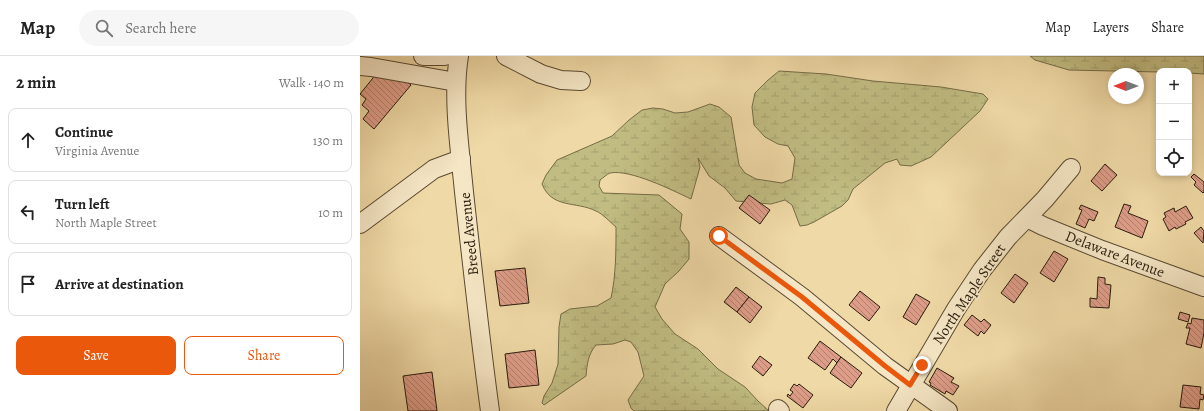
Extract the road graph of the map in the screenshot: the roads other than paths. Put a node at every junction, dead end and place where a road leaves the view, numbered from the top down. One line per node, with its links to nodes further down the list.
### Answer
1 (423, 56): 2 (street)
2 (445, 56)
3 (458, 56): 7 (street, Breed Avenue)
4 (506, 56): 6 (street)
5 (360, 66): 7 (street)
6 (581, 81)
7 (456, 82): 8 (street, Breed Avenue)
8 (461, 159): 11 (street); 15 (street, Breed Avenue)
9 (1071, 168): 10 (street, North Maple Street)
10 (1027, 218): 13 (street, Delaware Avenue); 14 (street, North Maple Street)
11 (360, 224)
12 (719, 236): 14 (street)
13 (1204, 287)
14 (910, 385): 16 (street, North Maple Street); 17 (street)
15 (490, 411)
16 (896, 411)
17 (948, 411)

